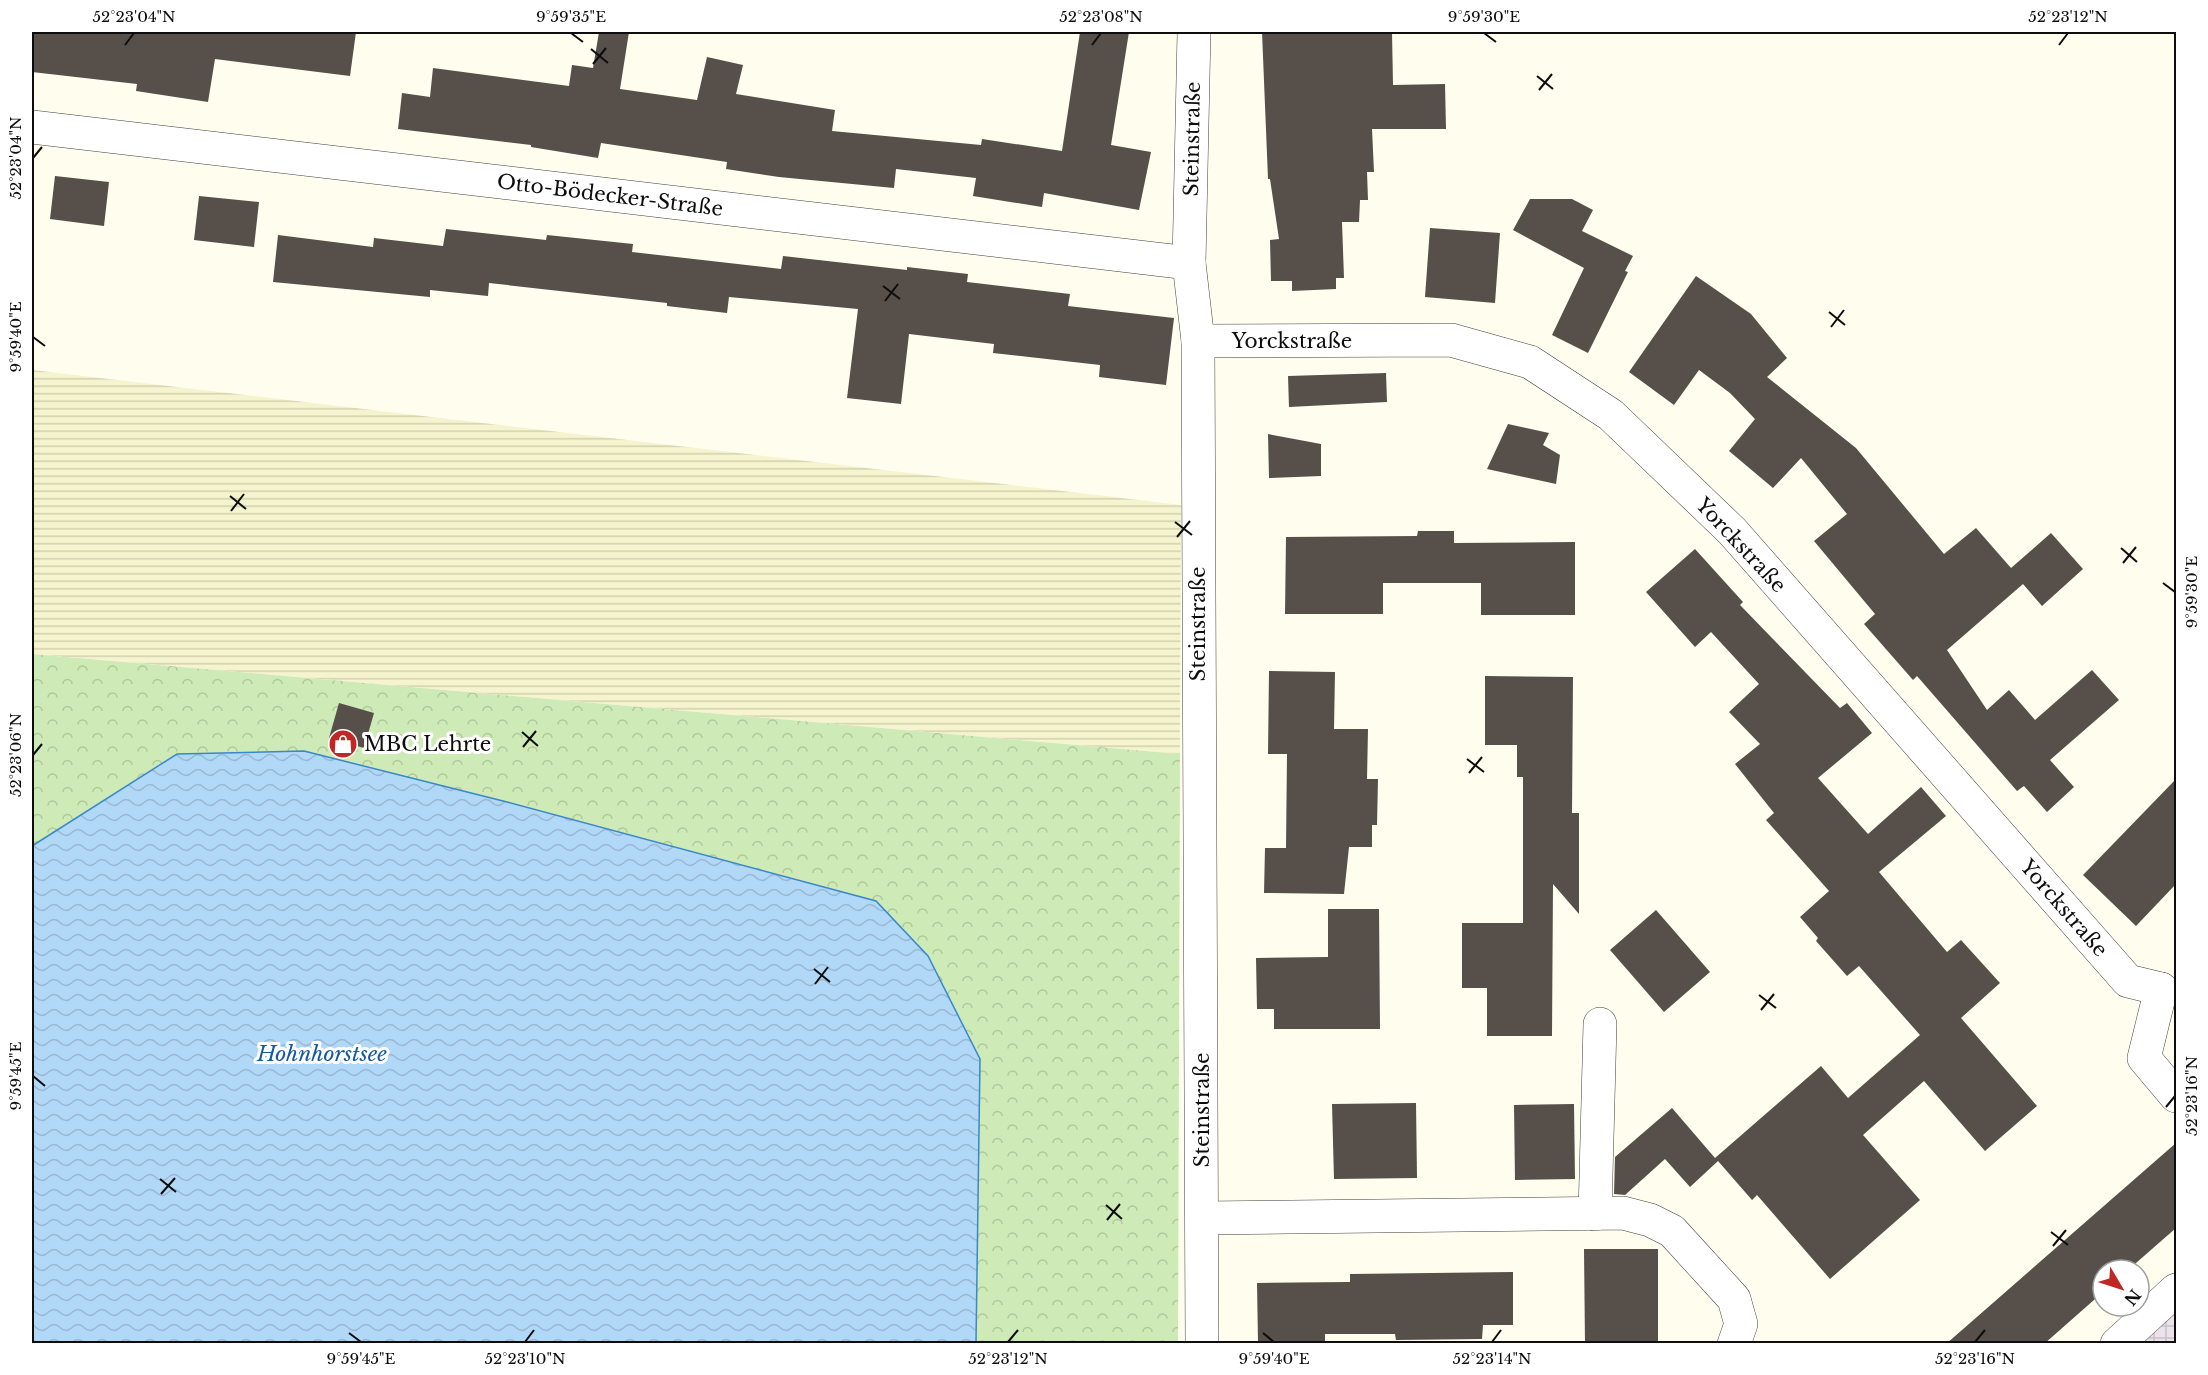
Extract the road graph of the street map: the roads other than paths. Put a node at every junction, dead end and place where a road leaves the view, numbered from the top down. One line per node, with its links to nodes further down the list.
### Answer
1 (1194, 32): 3 (street, Steinstraße)
2 (32, 127): 3 (street, Otto-Bödecker-Straße)
3 (1189, 263): 4 (street, Steinstraße)
4 (1198, 341): 5 (street, Yorckstraße); 9 (street, Steinstraße)
5 (2169, 986): 7 (street)
6 (1600, 1024): 8 (street)
7 (2176, 1096)
8 (1595, 1214): 9 (street); 12 (street)
9 (1203, 1218): 11 (street, Steinstraße)
10 (2176, 1290): 13 (street)
11 (1202, 1344)
12 (1734, 1344)
13 (2117, 1344)

